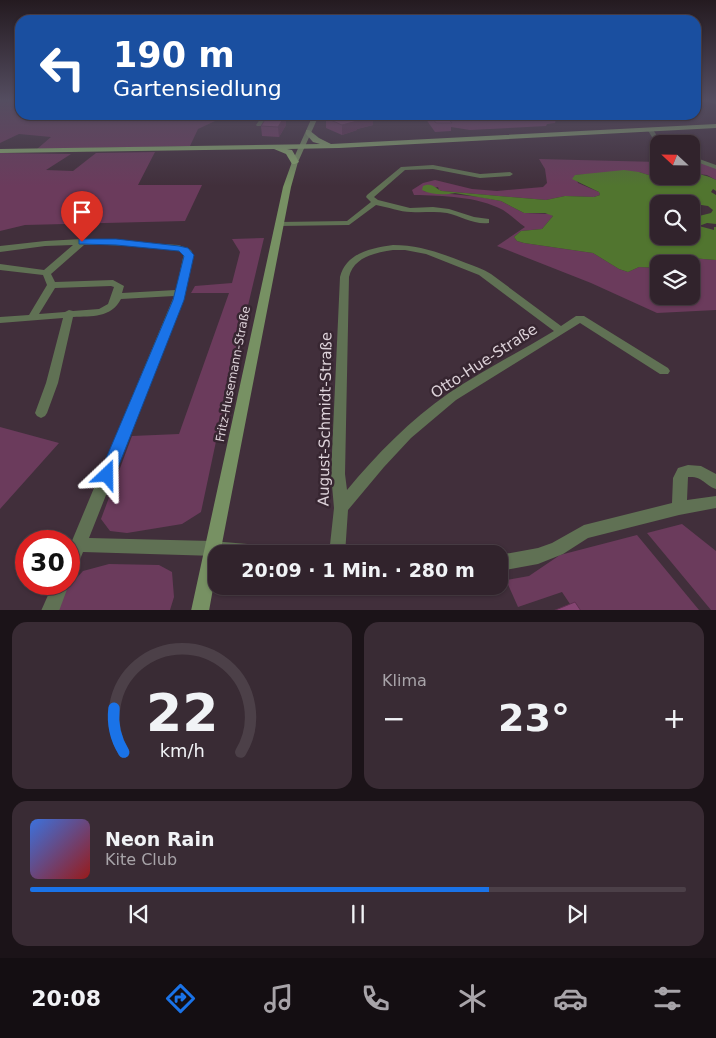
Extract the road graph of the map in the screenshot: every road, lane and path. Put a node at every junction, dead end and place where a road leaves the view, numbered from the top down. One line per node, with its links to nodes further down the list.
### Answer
1 (641, 129): 6 (main road)
2 (650, 129): 4 (street)
3 (309, 132): 5 (street, Fritz-Husemann-Straße); 6 (main road)
4 (654, 135)
5 (302, 146): 6 (main road); 7 (main road); 10 (street, Fritz-Husemann-Straße)
6 (339, 146)
7 (260, 147): 8 (main road); 10 (main road)
8 (0, 151)
9 (700, 161): 11 (street)
10 (295, 162): 15 (street, Fritz-Husemann-Straße)
11 (716, 167)
12 (510, 174): 13 (street)
13 (375, 202): 14 (street); 15 (street)
14 (486, 221)
15 (279, 224): 35 (street, Fritz-Husemann-Straße)
16 (82, 242): 17 (street); 19 (street); 21 (street)
17 (0, 249)
18 (0, 267): 19 (street)
19 (46, 273): 20 (street)
20 (52, 285): 22 (street); 24 (street)
21 (180, 292): 22 (street); 33 (street)
22 (117, 296): 23 (street)
23 (69, 313): 24 (street); 28 (street)
24 (33, 316): 25 (street)
25 (0, 320)
26 (561, 331): 27 (street, Otto-Hue-Straße); 31 (street, Otto-Hue-Straße); 31 (street, August-Schmidt-Straße)
27 (664, 371)
28 (41, 412)
29 (716, 483): 32 (street)
30 (716, 502): 32 (street)
31 (341, 508): 36 (street, August-Schmidt-Straße)
32 (679, 508): 38 (street)
33 (80, 540)
34 (80, 545): 37 (street)
35 (213, 545)
36 (338, 545)
37 (208, 548)
38 (508, 561)
39 (208, 569): 42 (street, Fritz-Husemann-Straße)
40 (56, 595): 41 (street)
41 (50, 610)
42 (200, 610)

